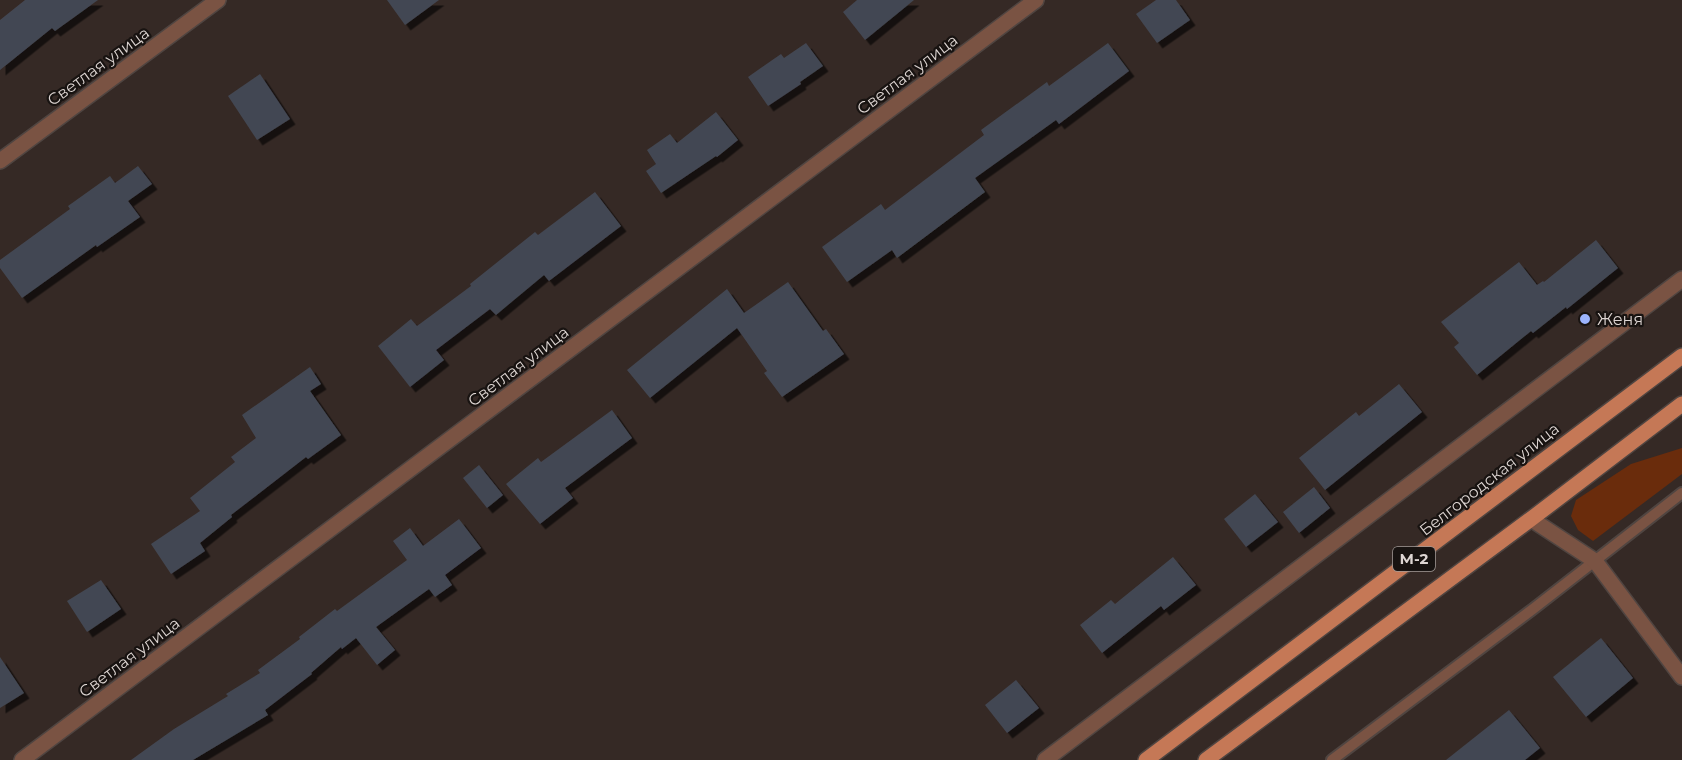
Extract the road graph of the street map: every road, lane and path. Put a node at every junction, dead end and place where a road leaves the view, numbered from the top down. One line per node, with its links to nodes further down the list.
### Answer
1 (218, 0): 3 (street, Светлая улица)
2 (1036, 0): 11 (street, Светлая улица)
3 (0, 161)
4 (1682, 279): 12 (street)
5 (1682, 356): 13 (main road, Белгородская улица / М-2)
6 (1682, 404): 8 (main road, М-2)
7 (1682, 494): 9 (lane)
8 (1531, 519): 9 (street); 14 (main road, М-2)
9 (1595, 561): 10 (street); 15 (lane)
10 (1682, 677)
11 (22, 760)
12 (1045, 760)
13 (1146, 760)
14 (1206, 760)
15 (1332, 760)

